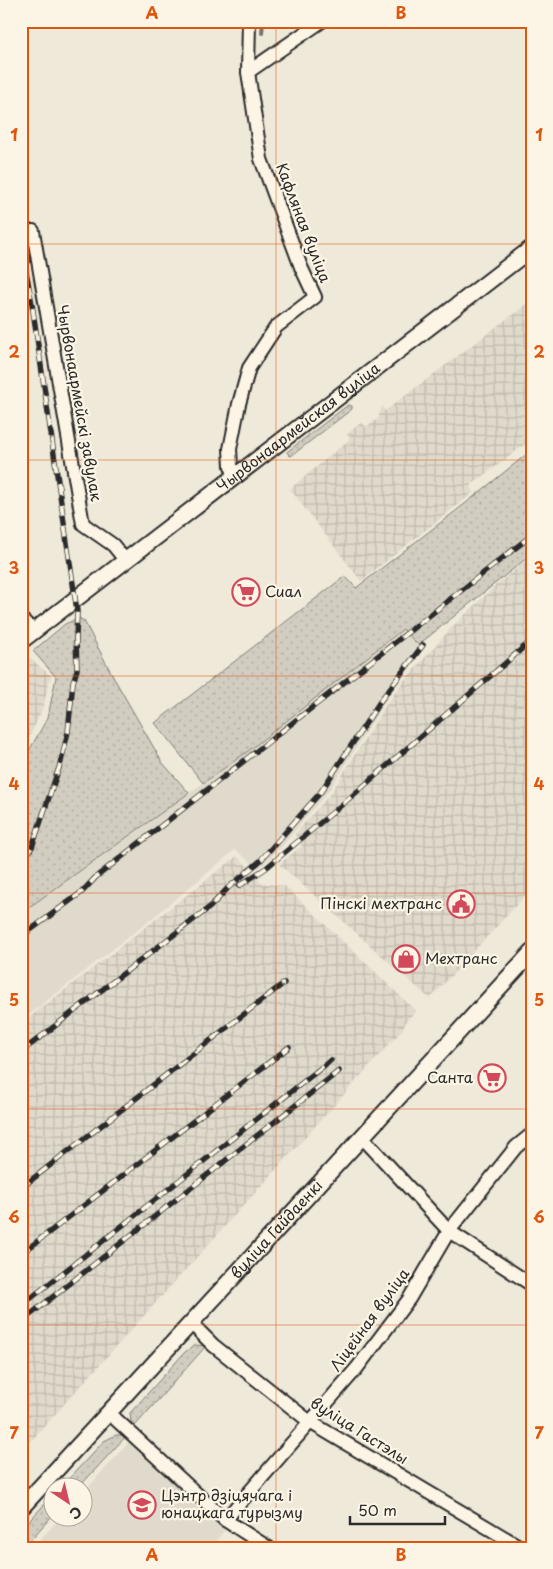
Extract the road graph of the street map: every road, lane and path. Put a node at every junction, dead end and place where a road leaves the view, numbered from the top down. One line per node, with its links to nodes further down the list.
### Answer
1 (249, 21): 3 (street)
2 (322, 21): 3 (street)
3 (248, 72): 6 (street, Кафляная вуліца)
4 (33, 231): 7 (street, Чырвонаармейскі завулак)
5 (528, 252): 6 (street, Чырвонаармейская вуліца)
6 (235, 476): 7 (street, Чырвонаармейская вуліца)
7 (126, 561): 9 (street, Чырвонаармейская вуліца)
8 (21, 619): 9 (street)
9 (34, 631): 10 (street, Чырвонаармейская вуліца)
10 (21, 641)
11 (531, 956): 13 (street, вуліца Гайдаенкі)
12 (532, 1134): 14 (street, Ліцейная вуліца)
13 (362, 1137): 14 (street); 16 (street, вуліца Гайдаенкі)
14 (449, 1231): 15 (street); 18 (street, Ліцейная вуліца)
15 (532, 1285)
16 (191, 1323): 17 (street, вуліца Гайдаенкі); 18 (street, вуліца Гастэлы)
17 (109, 1413): 19 (street, вуліца Гайдаенкі); 20 (street)
18 (310, 1422): 20 (street, Ліцейная вуліца); 22 (street, вуліца Гастэлы)
19 (21, 1508)
20 (225, 1520): 21 (street)
21 (269, 1548)
22 (522, 1548)

